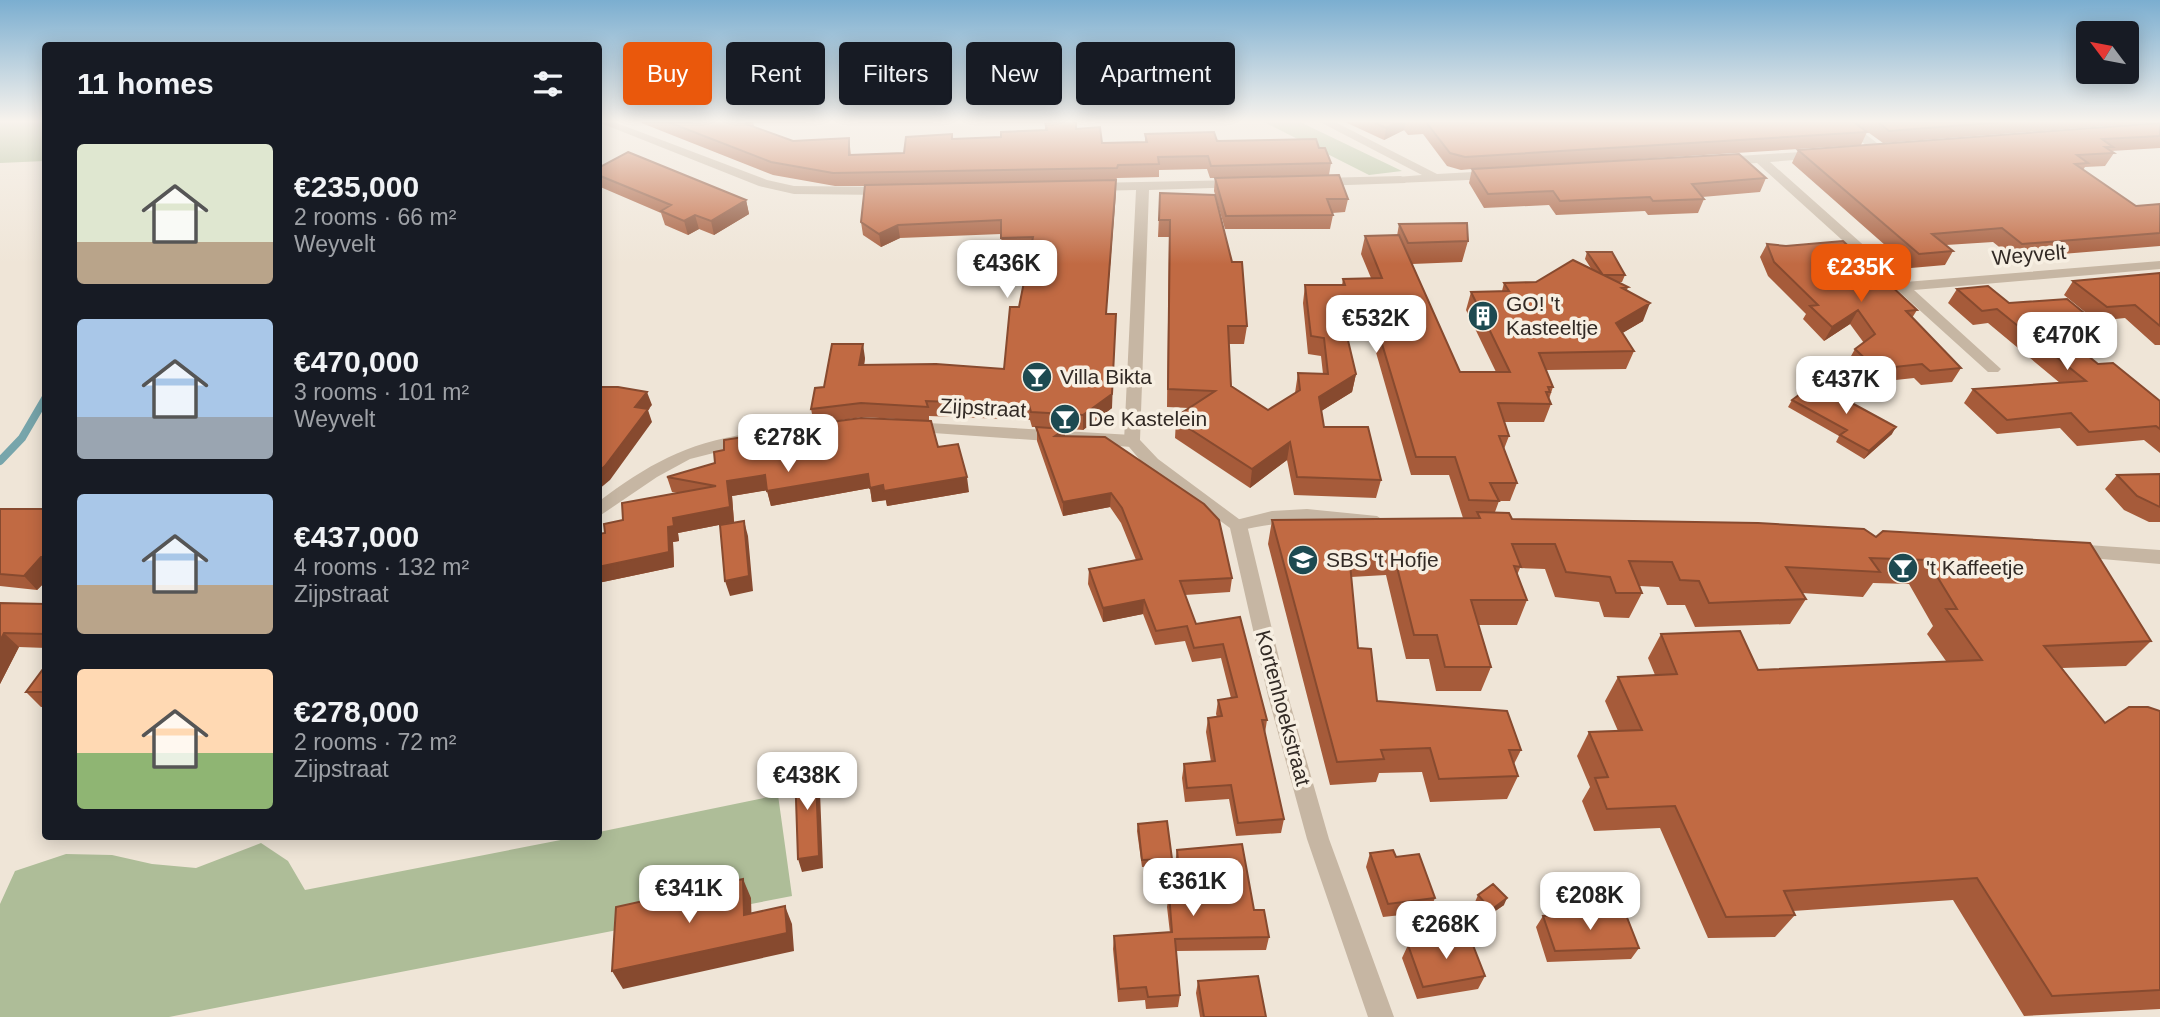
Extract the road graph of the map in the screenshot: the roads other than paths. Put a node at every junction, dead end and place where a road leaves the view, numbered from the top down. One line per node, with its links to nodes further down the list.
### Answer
1 (727, 169): 10 (street)
2 (1423, 169): 5 (street)
3 (1772, 169): 12 (street)
4 (1503, 174): 5 (street)
5 (1436, 178): 6 (street)
6 (1303, 183)
7 (1250, 184): 8 (street)
8 (1143, 186): 9 (street); 16 (street)
9 (1084, 187)
10 (904, 191)
11 (2160, 265): 12 (street, Weyvelt)
12 (1901, 287): 13 (street)
13 (1993, 369)
14 (888, 426): 16 (street, Zijpstraat)
15 (771, 436): 17 (street)
16 (1132, 441): 19 (street)
17 (602, 507)
18 (1400, 524): 19 (street)
19 (1238, 525): 22 (street, Kortenhoekstraat)
20 (2055, 550): 21 (street)
21 (2160, 557)
22 (1381, 1017)

